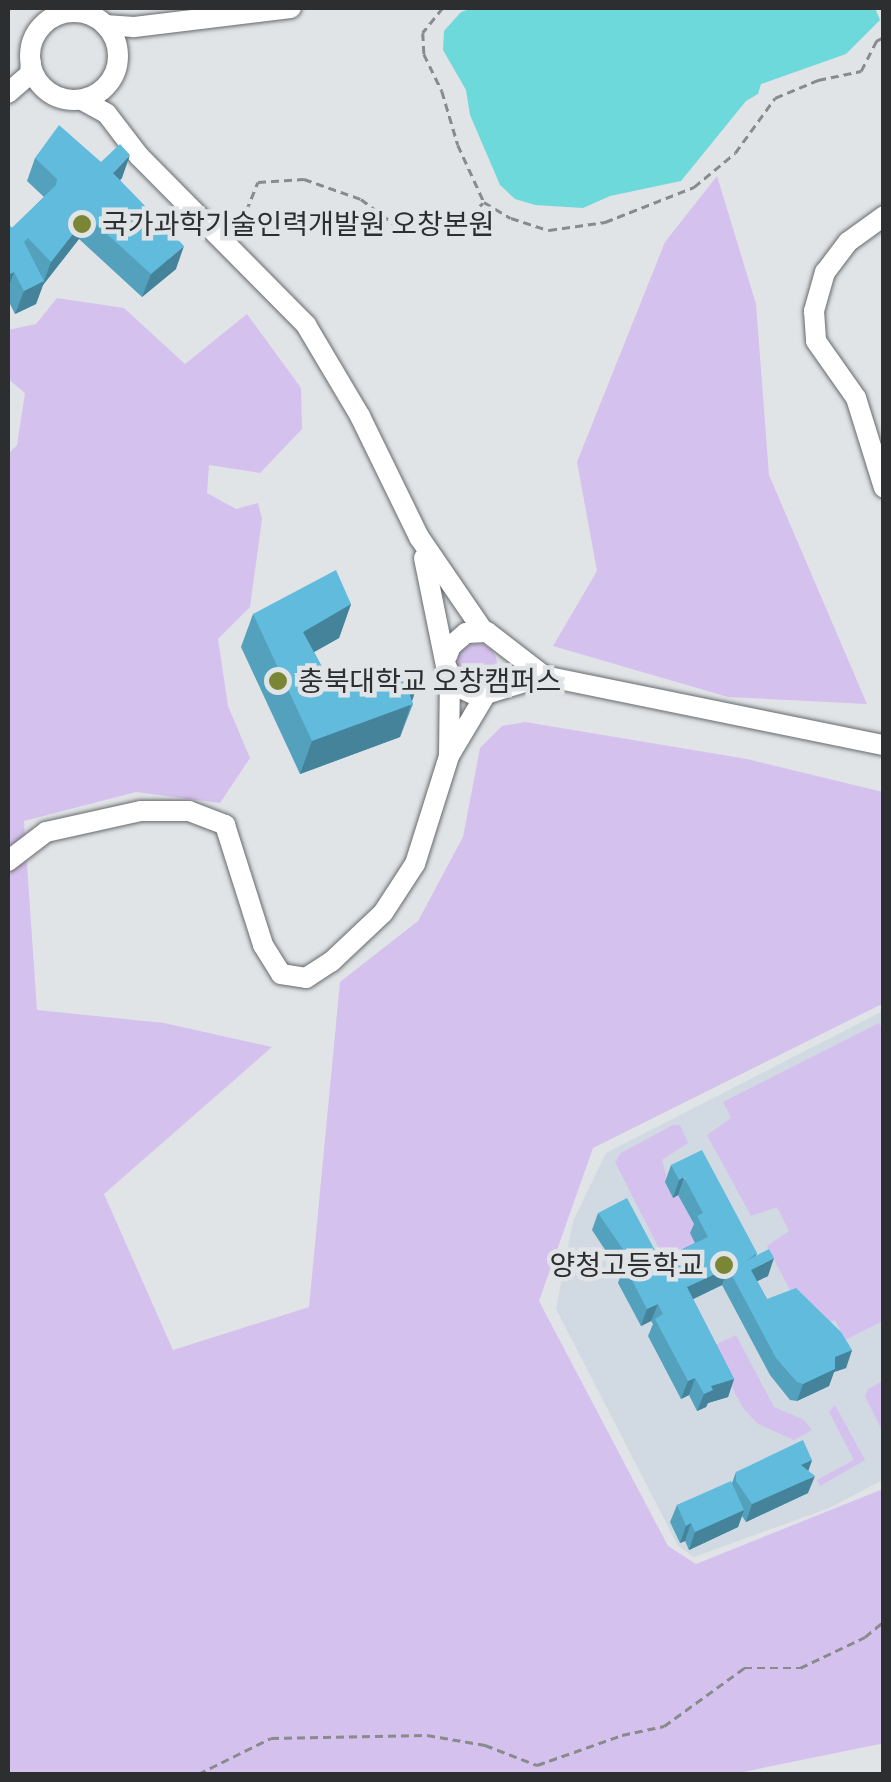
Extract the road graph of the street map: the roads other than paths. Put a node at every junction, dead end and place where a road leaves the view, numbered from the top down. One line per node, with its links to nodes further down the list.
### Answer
1 (32, 8): 6 (street)
2 (291, 8): 5 (street)
3 (54, 10): 4 (street); 6 (street)
4 (105, 26): 5 (street); 7 (street)
5 (134, 27): 7 (street)
6 (39, 30): 8 (street)
7 (117, 48): 11 (street)
8 (31, 63): 9 (street); 10 (street)
9 (41, 84): 10 (street); 12 (street)
10 (13, 89)
11 (104, 90): 12 (street); 13 (street)
12 (84, 101): 13 (street)
13 (107, 114): 16 (street)
14 (884, 216): 15 (street)
15 (884, 488)
16 (419, 537): 17 (street); 19 (street)
17 (484, 632): 18 (street); 19 (street)
18 (508, 652): 20 (street); 21 (street)
19 (448, 666): 21 (street); 23 (street)
20 (544, 676): 21 (street); 22 (street)
21 (492, 691): 23 (street)
22 (884, 745)
23 (449, 756): 24 (street)
24 (8, 862)

